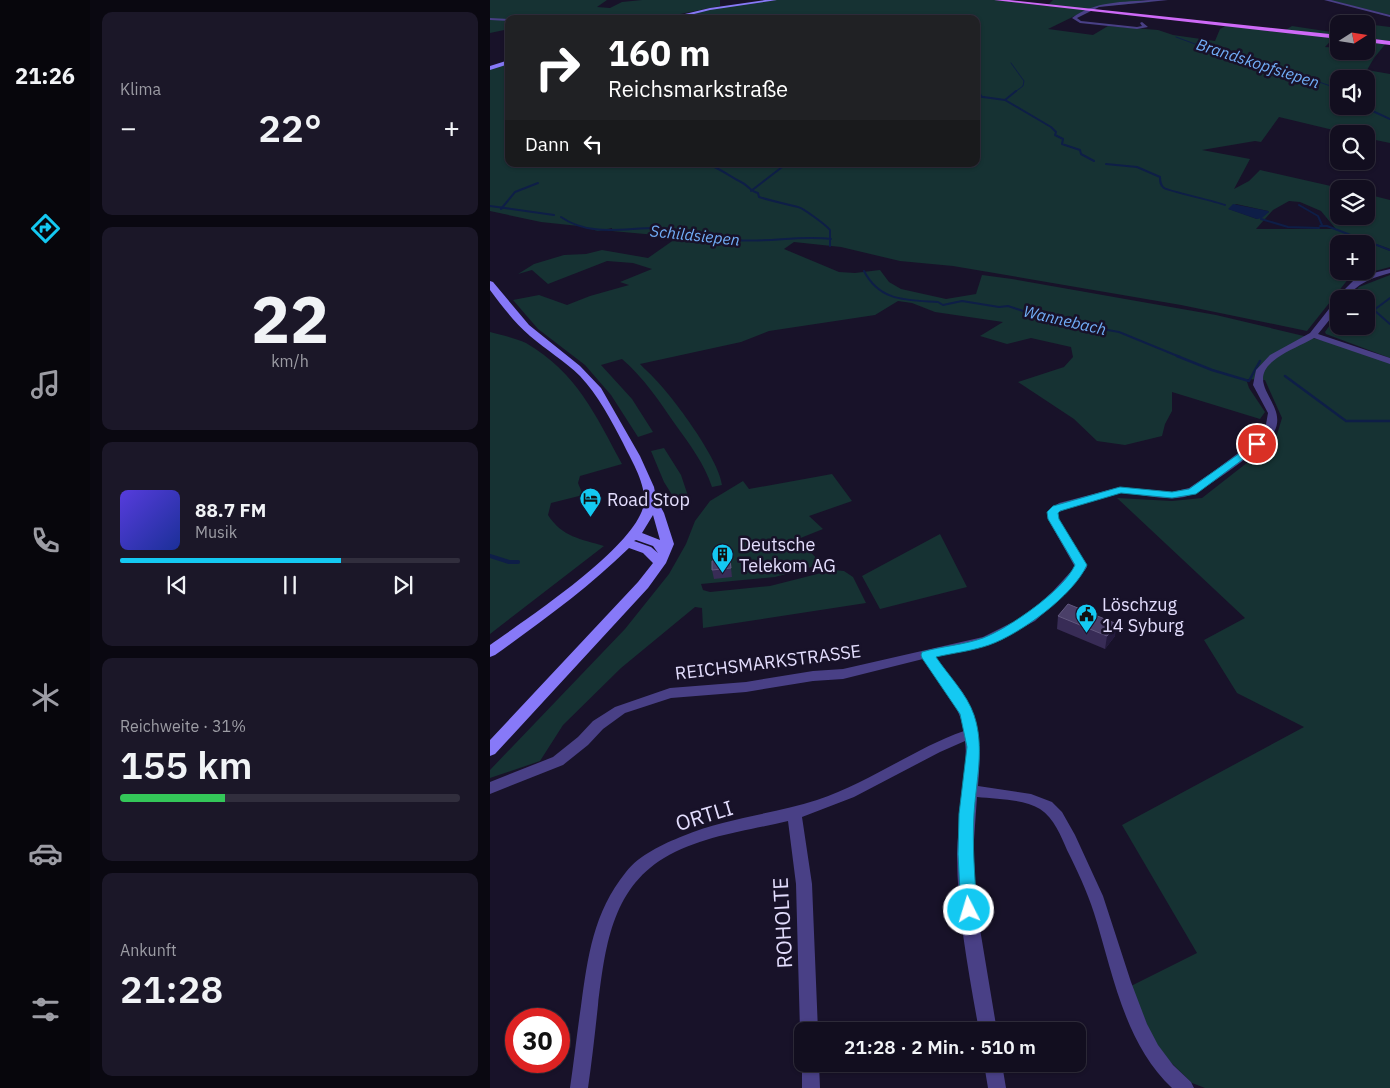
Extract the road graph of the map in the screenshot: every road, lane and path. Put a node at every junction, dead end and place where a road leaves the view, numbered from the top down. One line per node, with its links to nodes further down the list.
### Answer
1 (775, 0): 6 (main road)
2 (996, 0): 5 (main road)
3 (1166, 0): 5 (street)
4 (1326, 0): 7 (street)
5 (1089, 10): 10 (street); 11 (main road)
6 (684, 15)
7 (1390, 16)
8 (490, 19): 9 (street)
9 (505, 20)
10 (1142, 23)
11 (1330, 36)
12 (1375, 41): 13 (main road)
13 (1390, 43)
14 (505, 63): 15 (main road)
15 (490, 68)
16 (1390, 271): 18 (street)
17 (490, 284): 22 (main road)
18 (1348, 290)
19 (1330, 313): 20 (street, REICHSMARKSTRASSE)
20 (1313, 335): 21 (street); 26 (street, REICHSMARKSTRASSE)
21 (1390, 361)
22 (650, 498): 23 (main road); 24 (main road)
23 (631, 539): 24 (main road); 25 (main road)
24 (663, 558): 28 (main road)
25 (490, 652)
26 (927, 655): 27 (street); 29 (street, REICHSMARKSTRASSE)
27 (971, 734): 30 (street); 31 (street, ORTLI)
28 (490, 750)
29 (490, 788)
30 (969, 791): 33 (street); 39 (street)
31 (794, 813): 32 (street, ROHOLTE); 36 (street, ORTLI)
32 (809, 1022)
33 (986, 1022)
34 (810, 1072): 37 (street)
35 (994, 1072): 38 (street)
36 (580, 1088)
37 (811, 1088)
38 (997, 1088)
39 (1185, 1088)

